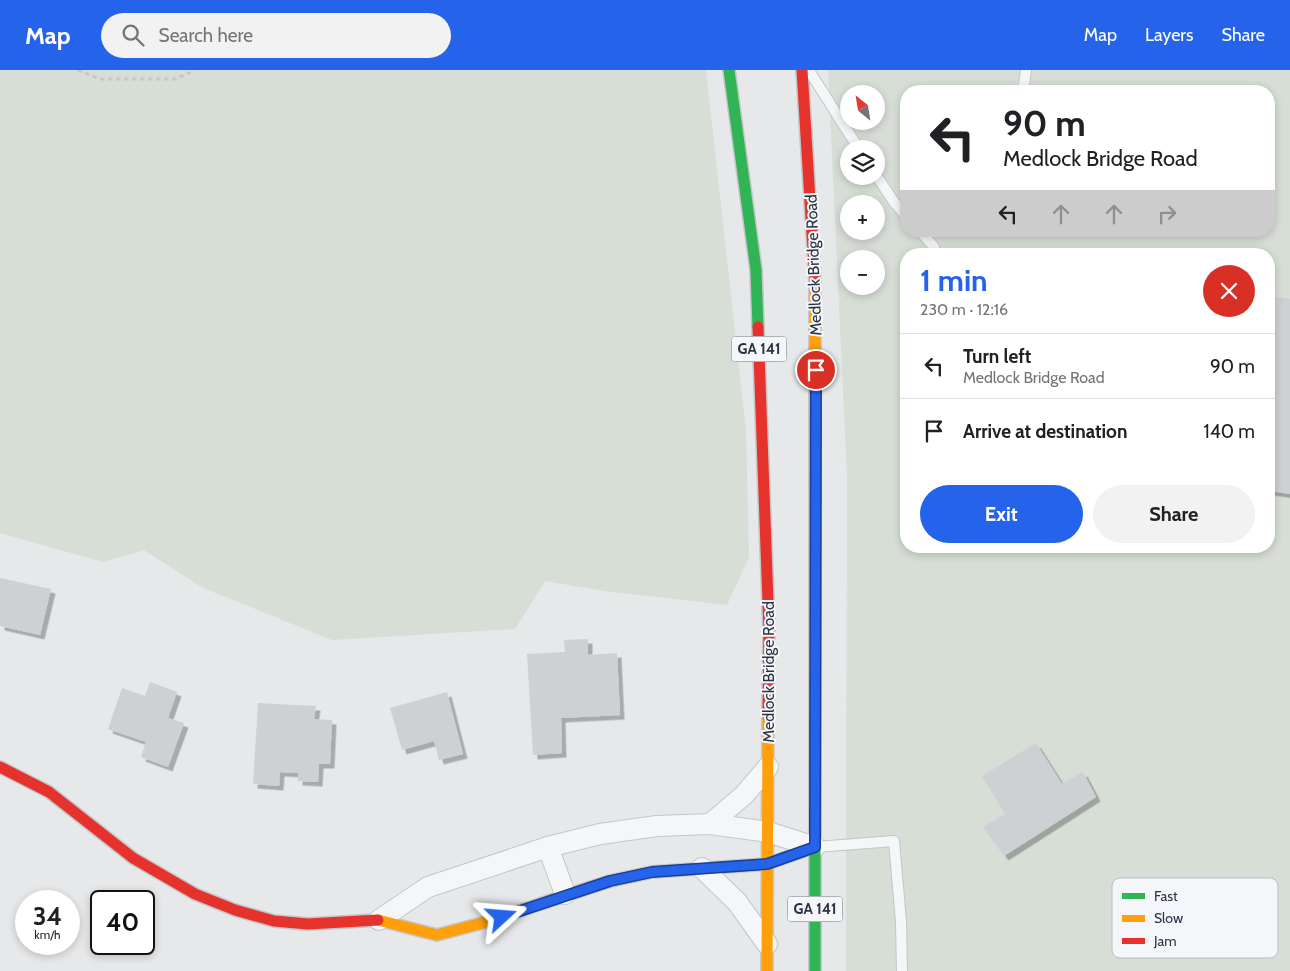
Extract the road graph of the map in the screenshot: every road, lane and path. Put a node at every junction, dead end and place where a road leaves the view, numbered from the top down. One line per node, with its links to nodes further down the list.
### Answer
1 (78, 70): 2 (path)
2 (195, 70)
3 (729, 70): 14 (main road, Medlock Bridge Road / GA 141)
4 (802, 70): 18 (main road, Medlock Bridge Road / GA 141)
5 (808, 70): 8 (lane)
6 (1026, 70): 7 (lane)
7 (1024, 85)
8 (853, 140)
9 (883, 185): 10 (lane)
10 (900, 209)
11 (926, 237): 12 (lane)
12 (934, 246)
13 (0, 767): 22 (main road)
14 (768, 767): 15 (street, Medlock Bridge Road); 16 (main road, Medlock Bridge Road / GA 141)
15 (710, 824): 16 (street); 17 (street)
16 (768, 832): 18 (street); 19 (main road, Medlock Bridge Road / GA 141)
17 (548, 847): 21 (street); 22 (street)
18 (815, 847): 19 (main road); 25 (main road, Medlock Bridge Road / GA 141); 26 (lane)
19 (767, 864): 20 (main road); 23 (main road, Medlock Bridge Road / GA 141)
20 (702, 868): 21 (main road); 23 (street)
21 (565, 894): 22 (main road)
22 (379, 920)
23 (767, 944): 24 (main road, Medlock Bridge Road / GA 141)
24 (767, 971)
25 (815, 971)
26 (902, 971)

